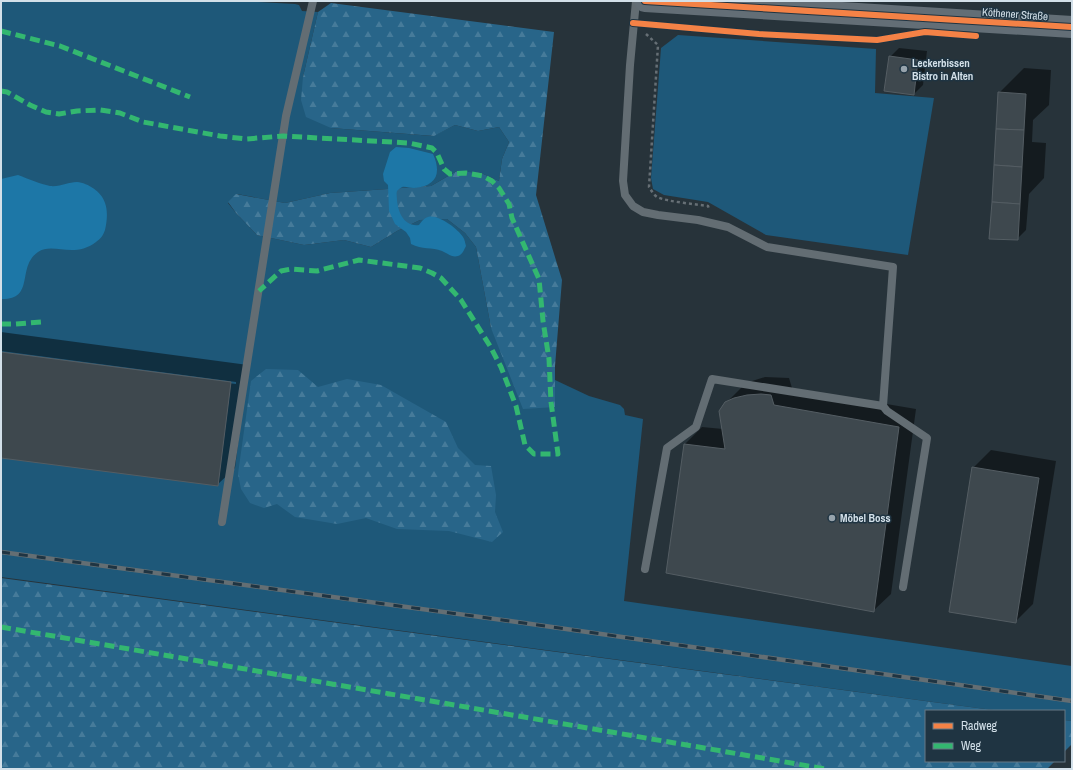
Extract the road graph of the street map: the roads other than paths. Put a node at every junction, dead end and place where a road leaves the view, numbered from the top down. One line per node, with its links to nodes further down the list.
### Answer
1 (313, 1): 6 (lane)
2 (636, 1): 5 (lane)
3 (645, 1): 4 (main road, Köthener Straße)
4 (1072, 27)
5 (883, 406): 7 (lane); 8 (lane)
6 (222, 522)
7 (645, 569)
8 (903, 587)

